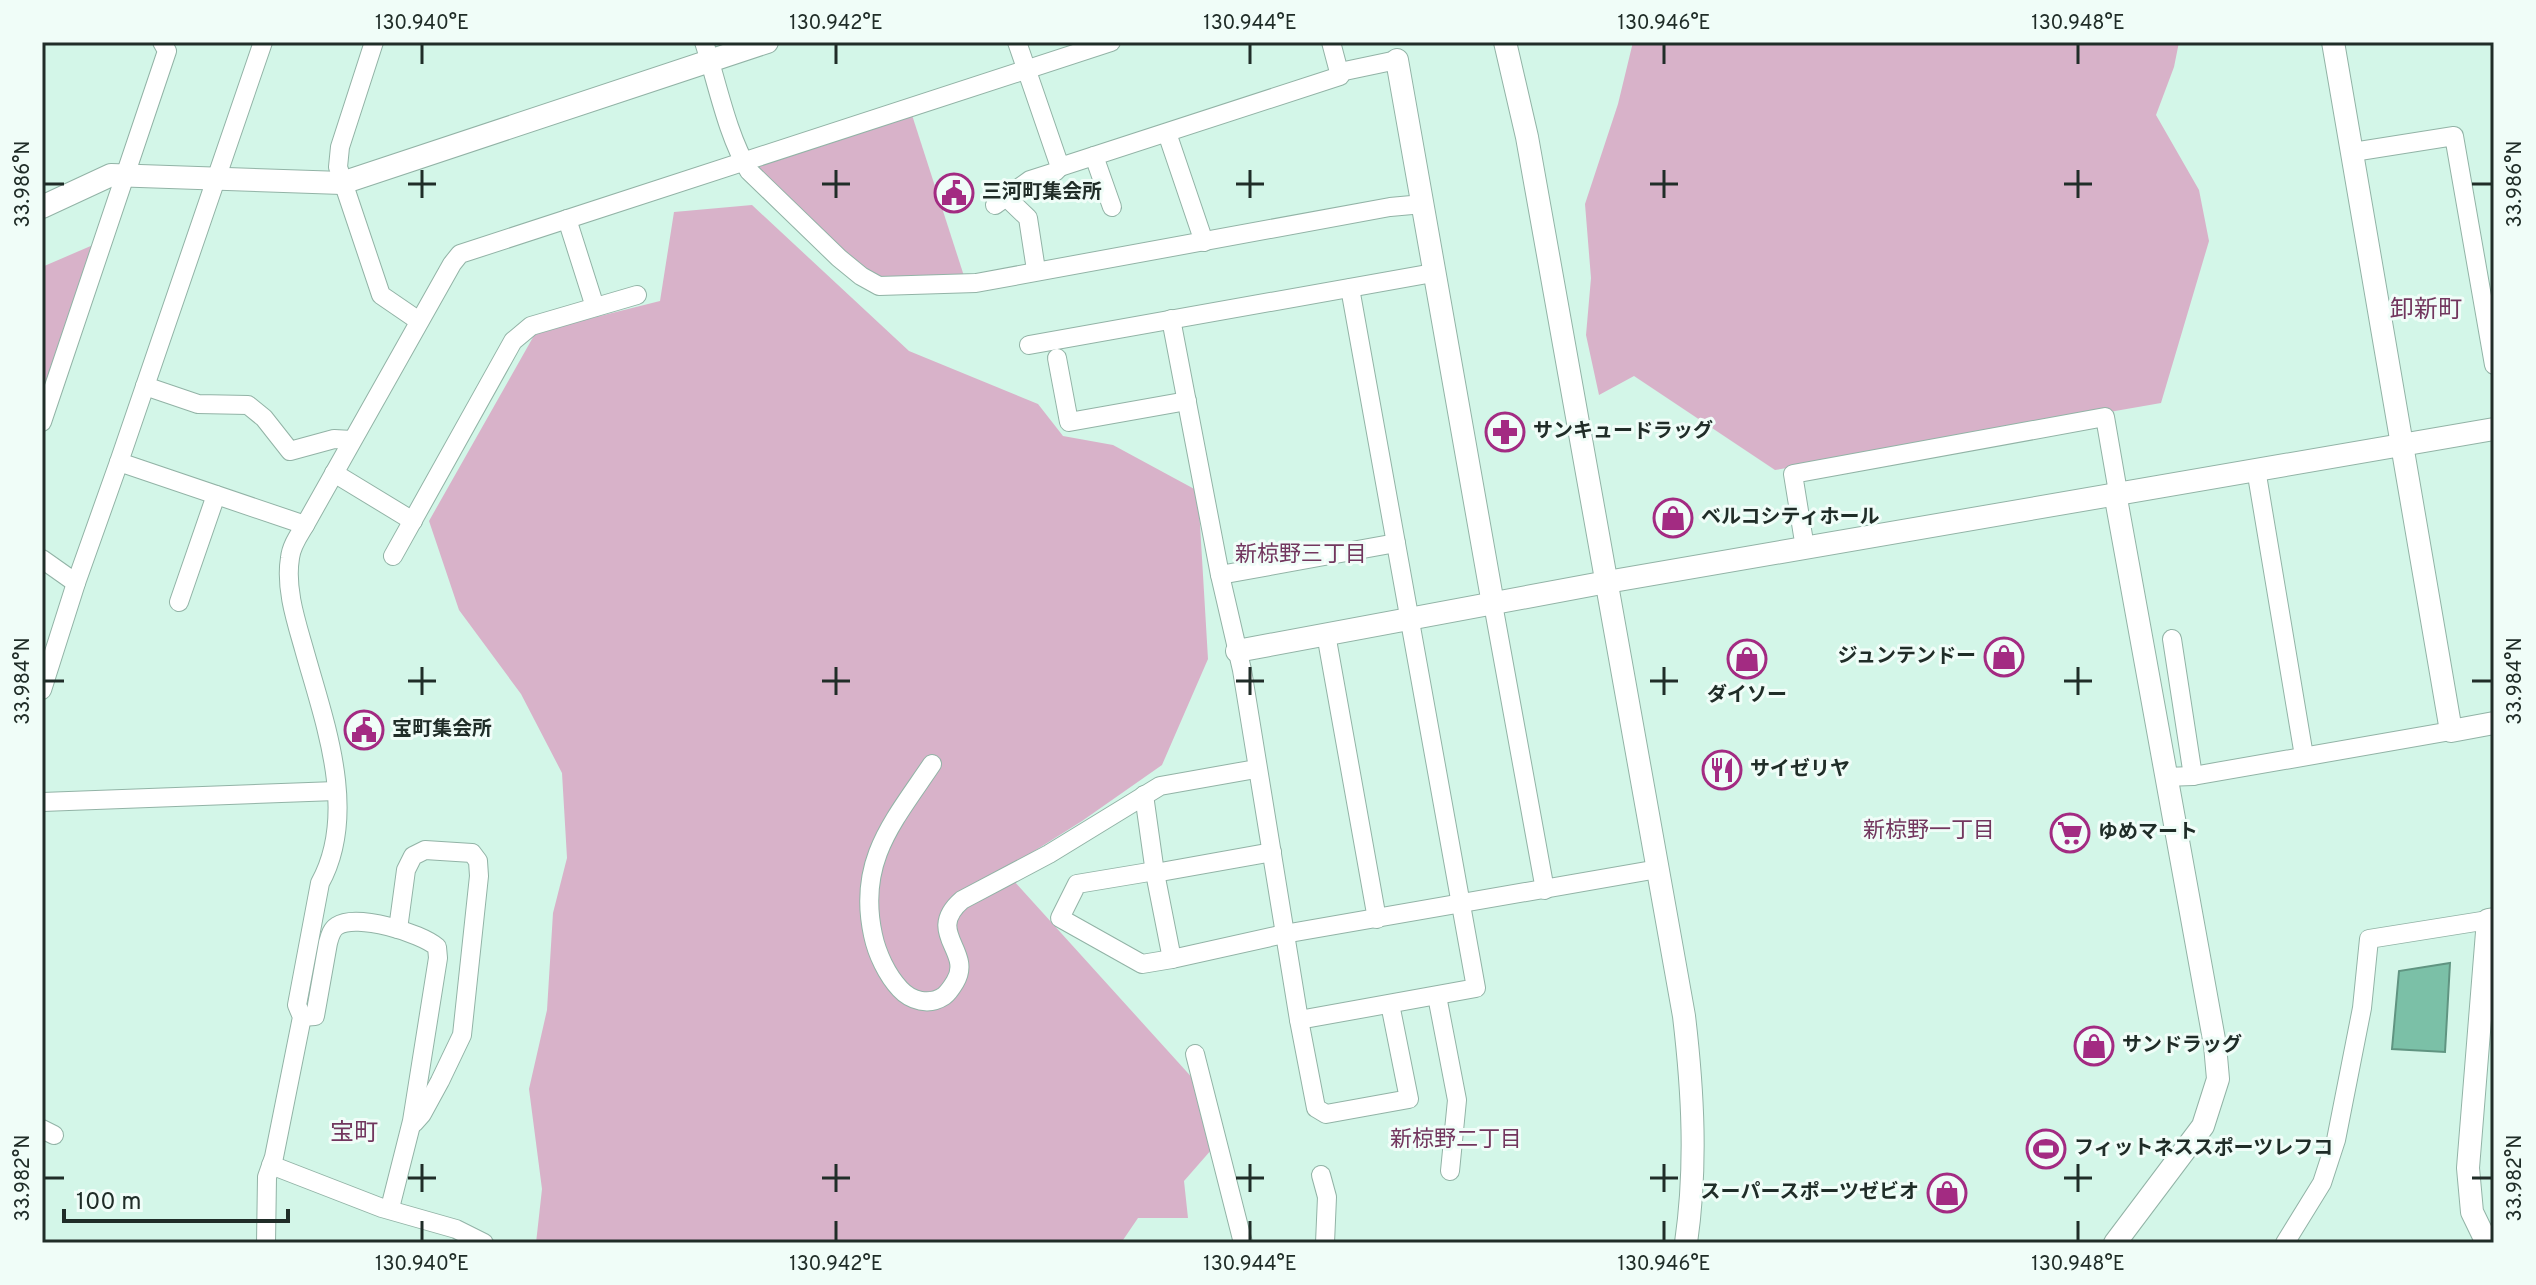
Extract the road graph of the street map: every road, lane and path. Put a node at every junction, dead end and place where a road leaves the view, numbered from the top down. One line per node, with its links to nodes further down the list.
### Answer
1 (162, 42): 19 (street)
2 (263, 42): 20 (street)
3 (374, 42): 21 (street)
4 (767, 42): 10 (street)
5 (1017, 42): 12 (street)
6 (1111, 42): 12 (street)
7 (1331, 42): 13 (street)
8 (1505, 42): 55 (street)
9 (2333, 42): 15 (street)
10 (707, 51): 17 (street); 21 (street)
11 (1397, 60): 13 (street); 22 (street)
12 (1027, 69): 17 (street); 18 (street)
13 (1340, 72): 14 (street)
14 (1167, 133): 16 (street); 26 (street)
15 (2353, 152): 36 (street); 42 (street)
16 (1094, 156): 18 (street); 24 (street)
17 (743, 161): 25 (street); 27 (street)
18 (1060, 167): 27 (street)
19 (125, 174): 20 (street); 23 (street); 39 (street)
20 (216, 179): 21 (street); 37 (street)
21 (342, 183): 33 (street)
22 (1423, 204): 26 (street); 28 (street)
23 (42, 207)
24 (1112, 207)
25 (567, 219): 31 (street); 33 (street)
26 (1204, 242): 27 (street)
27 (1036, 270)
28 (1433, 273): 29 (street); 58 (street)
29 (1350, 288): 32 (street); 50 (street)
30 (637, 295): 31 (street)
31 (595, 307): 48 (street)
32 (1171, 319): 34 (street); 38 (street)
33 (419, 321): 41 (street)
34 (1029, 345)
35 (1057, 358): 38 (street)
36 (2494, 365)
37 (145, 386): 41 (street); 43 (street)
38 (1187, 401): 54 (street)
39 (42, 422)
40 (2494, 429): 42 (street)
41 (352, 440): 45 (street)
42 (2403, 445): 44 (street); 65 (street)
43 (119, 462): 47 (street); 56 (street)
44 (2256, 469): 46 (street); 66 (street)
45 (334, 473): 48 (street); 49 (street)
46 (2117, 493): 51 (street); 51 (street); 70 (street)
47 (216, 495): 49 (street); 57 (street)
48 (413, 521): 52 (street)
49 (305, 525): 71 (street)
50 (1396, 543): 54 (street); 59 (street)
51 (1805, 548): 55 (street)
52 (393, 556)
53 (42, 559): 56 (street)
54 (1220, 575): 62 (street)
55 (1607, 582): 58 (street); 75 (street)
56 (76, 583): 63 (street)
57 (179, 602)
58 (1493, 604): 59 (street); 77 (street)
59 (1409, 619): 60 (street); 78 (street)
60 (1326, 634): 62 (street); 79 (street)
61 (2172, 639): 69 (street)
62 (1237, 651): 68 (street)
63 (42, 690)
64 (2494, 723): 65 (street)
65 (2451, 731): 66 (street)
66 (2304, 756): 69 (street)
67 (932, 764): 72 (street)
68 (1256, 769): 72 (street); 74 (street)
69 (2193, 776): 70 (street)
70 (2165, 777): 99 (street)
71 (336, 791): 73 (street); 86 (street)
72 (1144, 795): 76 (street)
73 (42, 802)
74 (1272, 852): 76 (street); 82 (street)
75 (1658, 869): 77 (street); 98 (street)
76 (1155, 872): 83 (street); 83 (street)
77 (1545, 890): 78 (street)
78 (1461, 905): 79 (street); 84 (street)
79 (1377, 919): 82 (street)
80 (2491, 920): 100 (street); 101 (street)
81 (398, 929): 86 (street); 89 (street); 89 (street)
82 (1284, 934): 83 (street); 87 (street)
83 (1172, 959)
84 (1437, 996): 85 (street); 91 (street)
85 (1390, 1004): 87 (street); 87 (street)
86 (302, 1017): 90 (street)
87 (1299, 1020)
88 (1195, 1054): 96 (street)
89 (411, 1126): 93 (street)
90 (271, 1165): 93 (street); 94 (street)
91 (1450, 1171)
92 (1321, 1175): 97 (street)
93 (390, 1208): 95 (street)
94 (266, 1243)
95 (484, 1243)
96 (1243, 1243)
97 (1324, 1243)
98 (1686, 1243)
99 (2115, 1243)
100 (2285, 1243)
101 (2487, 1243)

